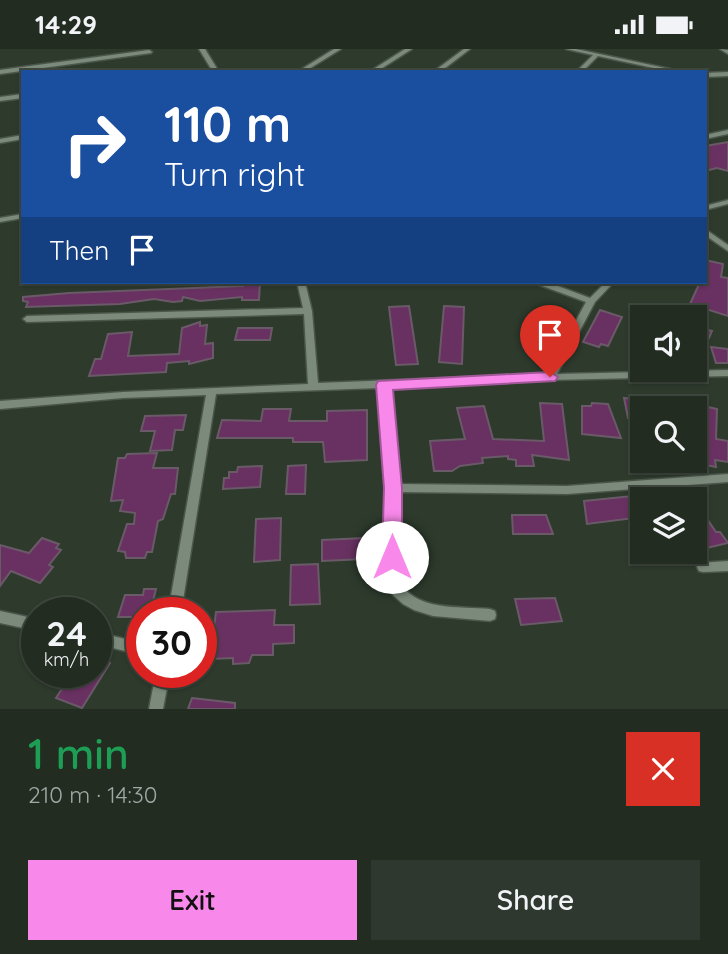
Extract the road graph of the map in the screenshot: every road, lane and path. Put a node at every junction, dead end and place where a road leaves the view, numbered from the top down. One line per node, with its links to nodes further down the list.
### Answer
1 (202, 49): 10 (street)
2 (338, 49): 11 (street)
3 (409, 49): 12 (street)
4 (467, 49): 13 (street)
5 (569, 49): 9 (street)
6 (723, 49): 7 (street)
7 (728, 51)
8 (149, 52): 16 (street)
9 (596, 55): 14 (street); 15 (street)
10 (215, 70)
11 (303, 70)
12 (375, 70)
13 (439, 70)
14 (581, 70)
15 (661, 70)
16 (0, 72)
17 (728, 74): 18 (street)
18 (708, 75): 19 (street)
19 (728, 83)
20 (21, 96): 21 (street)
21 (0, 100)
22 (728, 132): 24 (street)
23 (21, 137): 25 (street)
24 (707, 137)
25 (0, 141)
26 (728, 202): 27 (street)
27 (707, 207)
28 (21, 216): 29 (street)
29 (0, 220)
30 (707, 232): 31 (street)
31 (728, 249)
32 (301, 284): 36 (street)
33 (545, 284): 35 (street)
34 (608, 284): 35 (street)
35 (591, 301): 39 (street)
36 (308, 311): 37 (street); 41 (street)
37 (27, 319)
38 (728, 373): 39 (street)
39 (550, 377): 40 (street)
40 (384, 385): 41 (street); 45 (street)
41 (313, 388): 42 (street)
42 (212, 391): 43 (street); 48 (street)
43 (0, 405)
44 (728, 478): 45 (street)
45 (393, 488): 49 (street)
46 (728, 566): 47 (street)
47 (703, 567)
48 (176, 597)
49 (490, 615)
50 (0, 617): 51 (street)
51 (21, 622)
52 (160, 688): 53 (street)
53 (156, 709)

